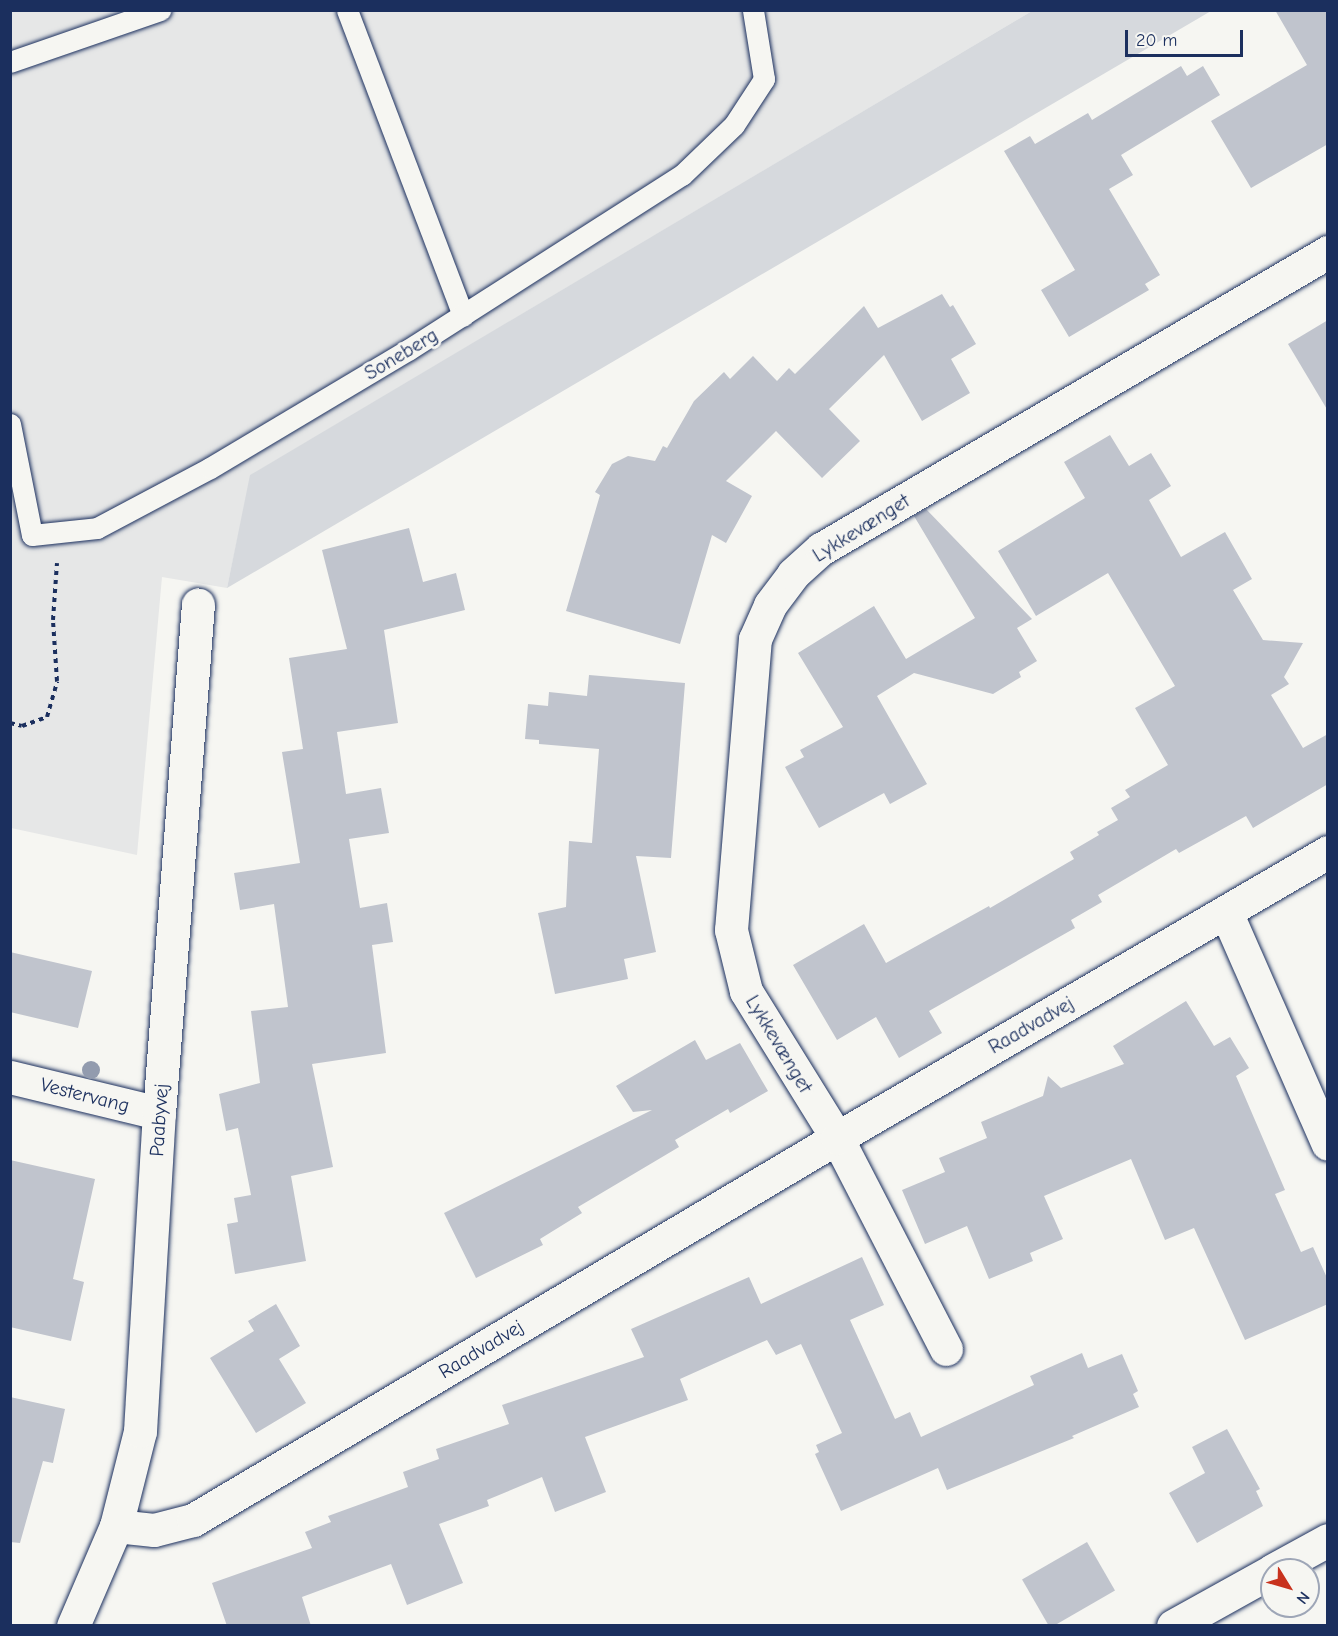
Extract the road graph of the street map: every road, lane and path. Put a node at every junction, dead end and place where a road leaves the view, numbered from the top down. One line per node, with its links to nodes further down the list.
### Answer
1 (160, 10): 4 (lane)
2 (347, 10): 6 (lane)
3 (753, 10): 6 (lane, Soneberg)
4 (10, 62)
5 (1328, 252): 17 (street, Lykkevænget)
6 (463, 316): 9 (lane, Soneberg)
7 (10, 424): 10 (lane)
8 (10, 529): 10 (lane)
9 (60, 532): 10 (lane, Soneberg); 12 (path)
10 (32, 535)
11 (198, 604): 16 (street, Paabyvej)
12 (10, 723)
13 (1328, 852): 14 (street, Raadvadvej)
14 (1226, 912): 17 (street, Raadvadvej); 18 (street)
15 (10, 1077): 16 (street, Vestervang)
16 (159, 1113): 20 (street, Paabyvej)
17 (837, 1138): 19 (street); 20 (street, Raadvadvej)
18 (1328, 1144)
19 (946, 1349)
20 (116, 1526): 24 (street, Paabyvej)
21 (1328, 1540): 22 (street)
22 (1295, 1558)
23 (1260, 1577): 25 (street)
24 (73, 1626)
25 (1173, 1626)

